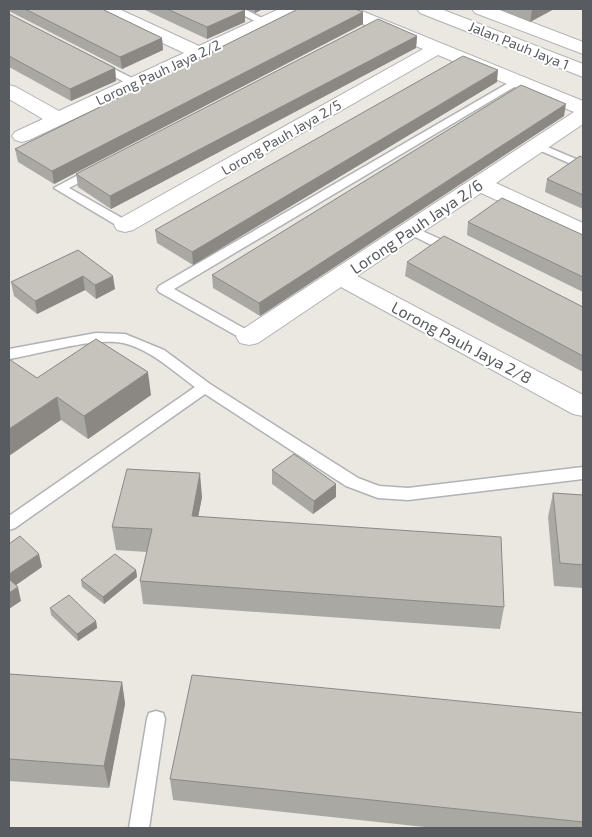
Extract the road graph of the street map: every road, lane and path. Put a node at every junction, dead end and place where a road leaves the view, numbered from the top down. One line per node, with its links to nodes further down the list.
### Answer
1 (106, 9): 12 (street)
2 (236, 9): 7 (lane)
3 (293, 9): 7 (street, Lorong Pauh Jaya 2/2)
4 (342, 9): 11 (street)
5 (426, 9): 9 (street, Jalan Pauh Jaya 1)
6 (482, 9): 8 (street)
7 (265, 22): 12 (street, Lorong Pauh Jaya 2/2)
8 (544, 33): 9 (street); 10 (street)
9 (522, 47): 14 (street, Jalan Pauh Jaya 1)
10 (583, 48)
11 (436, 49): 15 (street); 26 (street, Lorong Pauh Jaya 2/5)
12 (199, 53): 16 (street, Lorong Pauh Jaya 2/2)
13 (84, 57): 16 (lane)
14 (583, 71)
15 (518, 81): 18 (street); 31 (lane)
16 (134, 83): 20 (street, Lorong Pauh Jaya 2/2)
17 (9, 91): 20 (street)
18 (583, 108)
19 (583, 116): 22 (street, Lorong Pauh Jaya 2/6)
20 (58, 119): 21 (street, Lorong Pauh Jaya 2/2)
21 (22, 136)
22 (538, 146): 24 (lane); 25 (street, Lorong Pauh Jaya 2/6)
23 (104, 165): 26 (lane)
24 (583, 166)
25 (480, 184): 27 (street, Lorong Pauh Jaya 2/6); 28 (street)
26 (125, 225)
27 (411, 230): 29 (lane); 30 (street, Lorong Pauh Jaya 2/6)
28 (583, 231)
29 (463, 255)
30 (340, 277): 31 (street, Lorong Pauh Jaya 2/6); 34 (street, Lorong Pauh Jaya 2/8)
31 (249, 337)
32 (9, 354): 33 (lane)
33 (205, 387): 35 (lane); 36 (lane)
34 (583, 407)
35 (583, 473)
36 (9, 524)
37 (156, 719): 38 (lane)
38 (139, 828)

